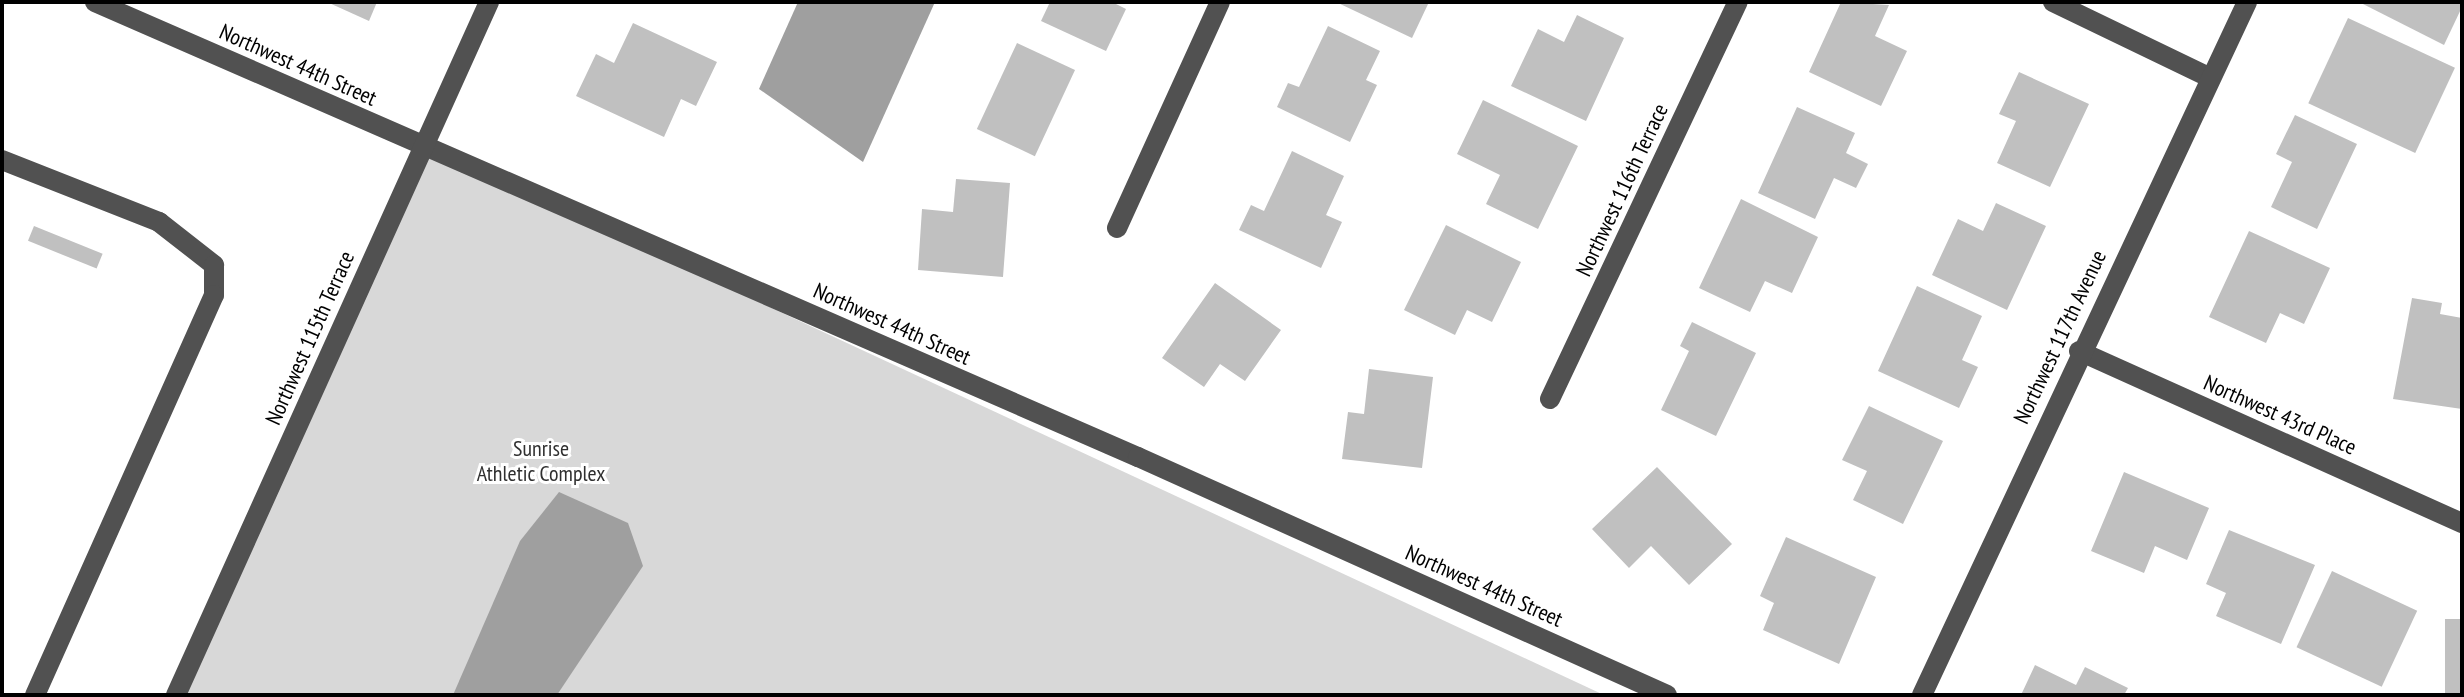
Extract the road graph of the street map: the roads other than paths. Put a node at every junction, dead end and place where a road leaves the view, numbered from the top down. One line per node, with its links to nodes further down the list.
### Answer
1 (95, 2): 8 (street, Northwest 44th Street)
2 (489, 2): 8 (street, Northwest 115th Terrace)
3 (1220, 2): 10 (street)
4 (1738, 2): 12 (street, Northwest 116th Terrace)
5 (2053, 2): 7 (street)
6 (2247, 2): 7 (street, Northwest 117th Avenue)
7 (2211, 78): 11 (street, Northwest 117th Avenue)
8 (423, 146): 15 (street, Northwest 115th Terrace); 16 (street, Northwest 44th Street)
9 (2, 160): 14 (street)
10 (1117, 228)
11 (2079, 351): 13 (street, Northwest 43rd Place); 17 (street, Northwest 117th Avenue)
12 (1550, 399)
13 (2462, 523)
14 (35, 695)
15 (176, 695)
16 (1667, 695)
17 (1922, 695)

